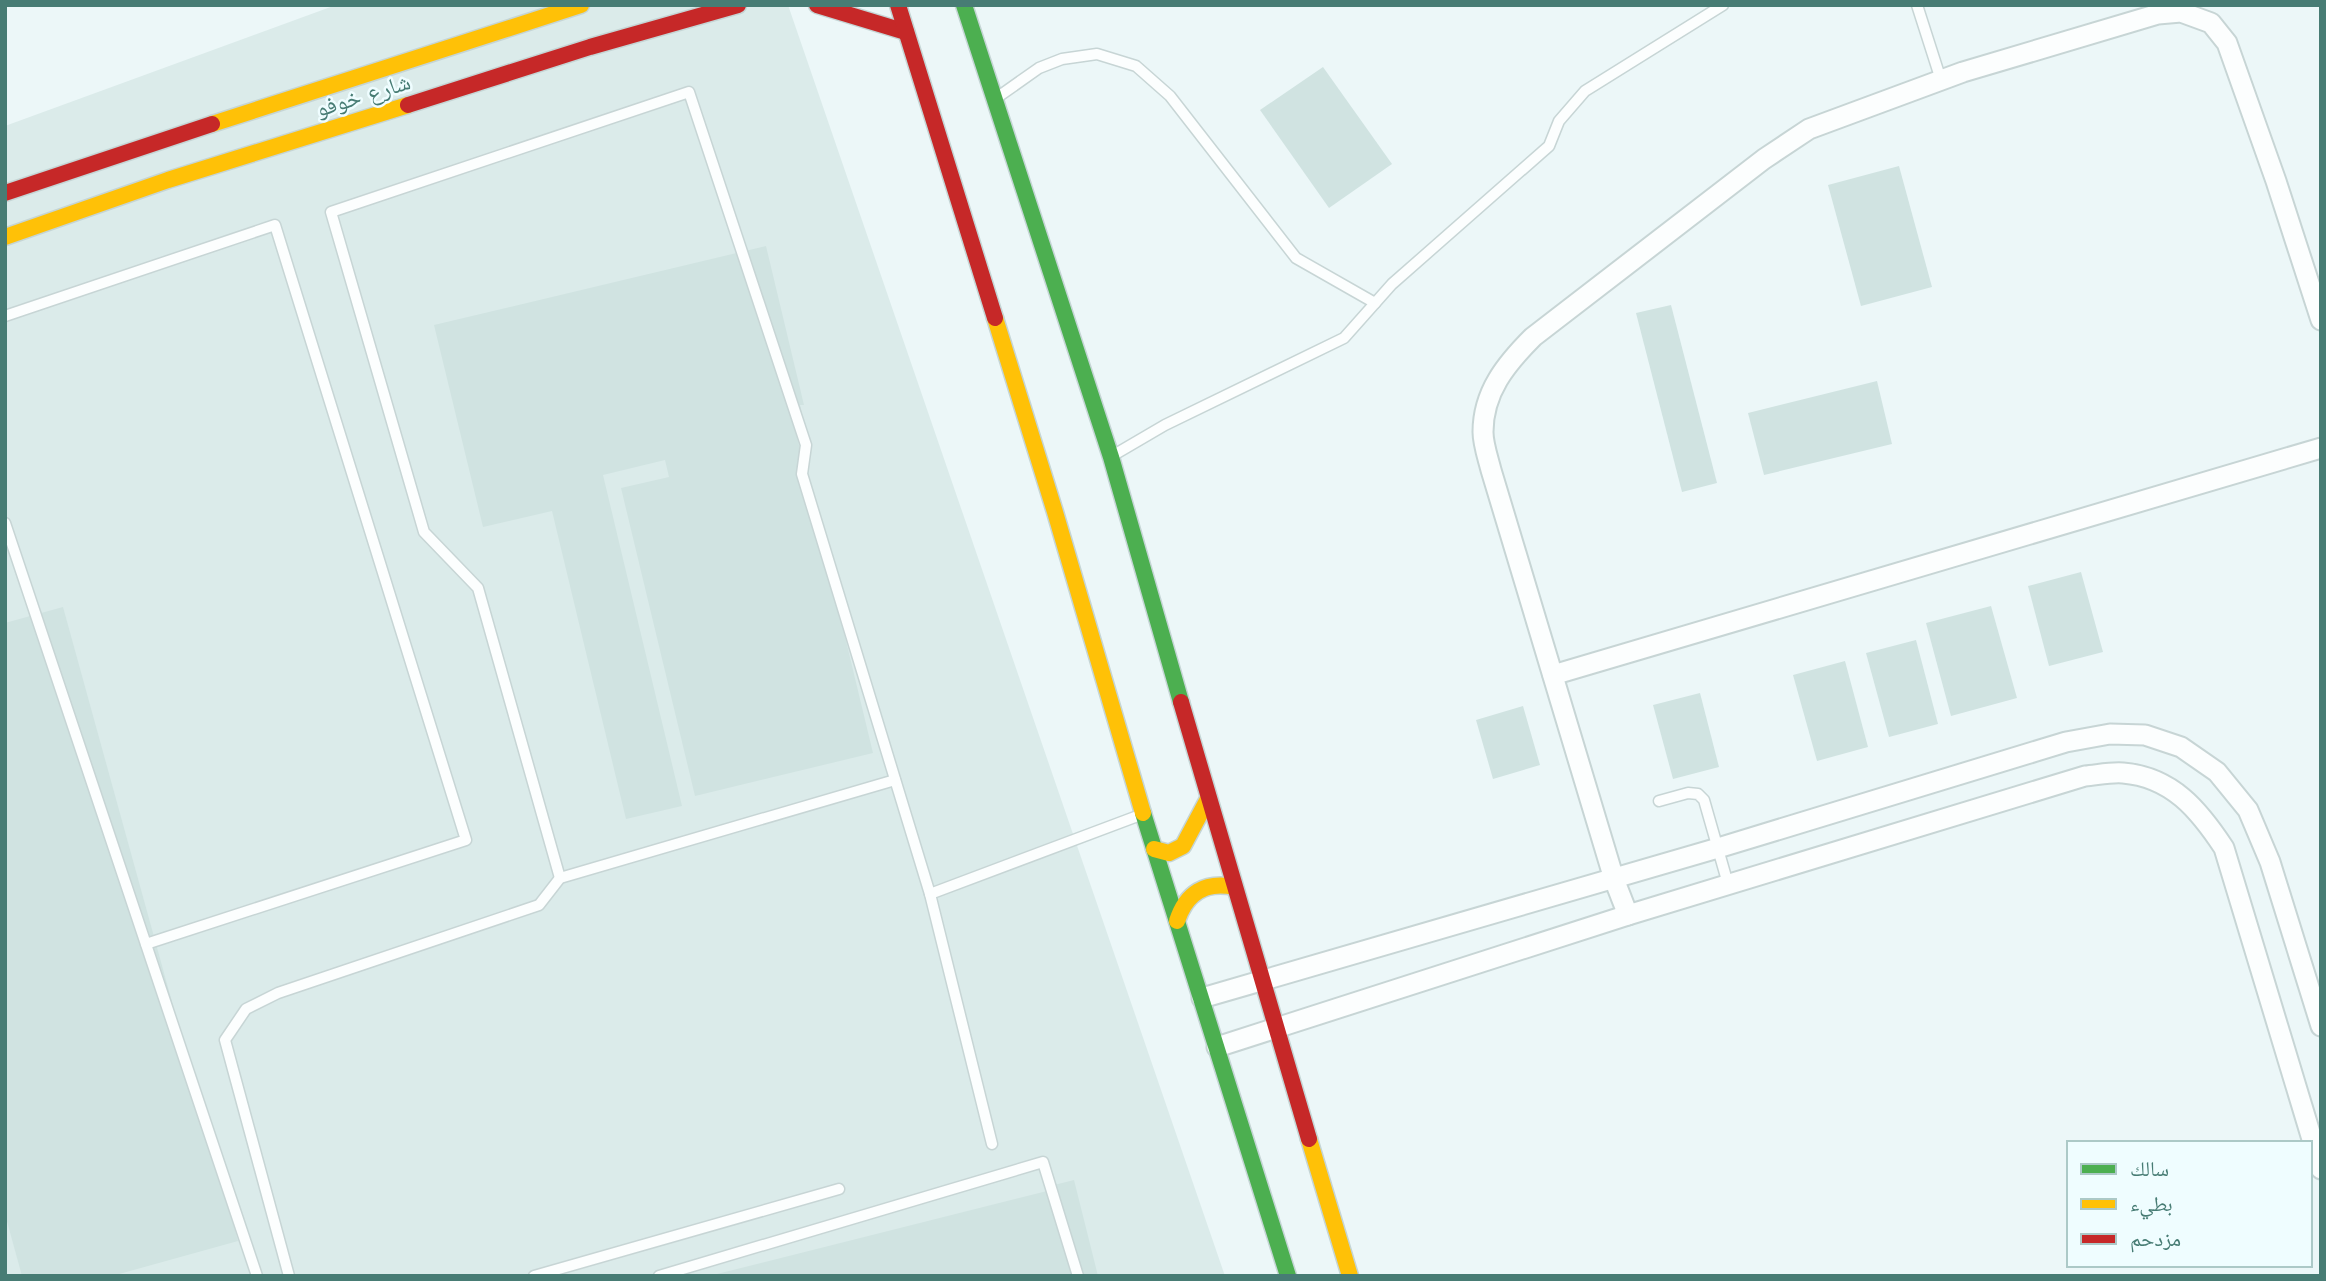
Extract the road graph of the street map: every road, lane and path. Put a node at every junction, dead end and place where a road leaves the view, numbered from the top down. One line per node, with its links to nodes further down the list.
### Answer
1 (580, 5): 11 (street, شارع خوفو)
2 (738, 5): 12 (street, شارع خوفو)
3 (817, 5): 8 (street)
4 (898, 5): 8 (street)
5 (964, 5): 10 (street)
6 (1723, 5): 13 (lane)
7 (1917, 5): 9 (lane)
8 (906, 32): 23 (street)
9 (1941, 80): 15 (street); 19 (street)
10 (995, 99): 13 (lane); 17 (street)
11 (5, 193)
12 (5, 237)
13 (1376, 303): 17 (lane)
14 (5, 316): 33 (lane)
15 (2321, 320)
16 (2321, 448): 19 (street)
17 (1111, 457): 21 (street)
18 (5, 523): 33 (lane)
19 (1553, 675): 27 (street)
20 (895, 780): 26 (lane); 26 (lane); 30 (lane)
21 (1208, 799): 25 (street); 29 (street)
22 (1659, 801): 24 (lane)
23 (1144, 814): 25 (street); 30 (lane)
24 (1718, 848): 27 (street); 28 (lane); 36 (street)
25 (1154, 849): 32 (street)
26 (560, 878): 44 (lane)
27 (1614, 879): 31 (street); 34 (street)
28 (1728, 884): 31 (street); 39 (street)
29 (1234, 887): 32 (street); 34 (street)
30 (930, 894): 40 (lane)
31 (1628, 915): 37 (street)
32 (1177, 921): 35 (street)
33 (146, 944): 43 (lane)
34 (1263, 982): 35 (street); 37 (street)
35 (1202, 998): 38 (street)
36 (2321, 1026)
37 (1277, 1029): 38 (street); 49 (street)
38 (1217, 1047): 48 (street)
39 (2315, 1132): 41 (street)
40 (992, 1144)
41 (2321, 1169)
42 (839, 1189): 45 (lane)
43 (257, 1276)
44 (289, 1276)
45 (534, 1276)
46 (659, 1276): 47 (lane)
47 (1077, 1276)
48 (1288, 1276)
49 (1350, 1276)

